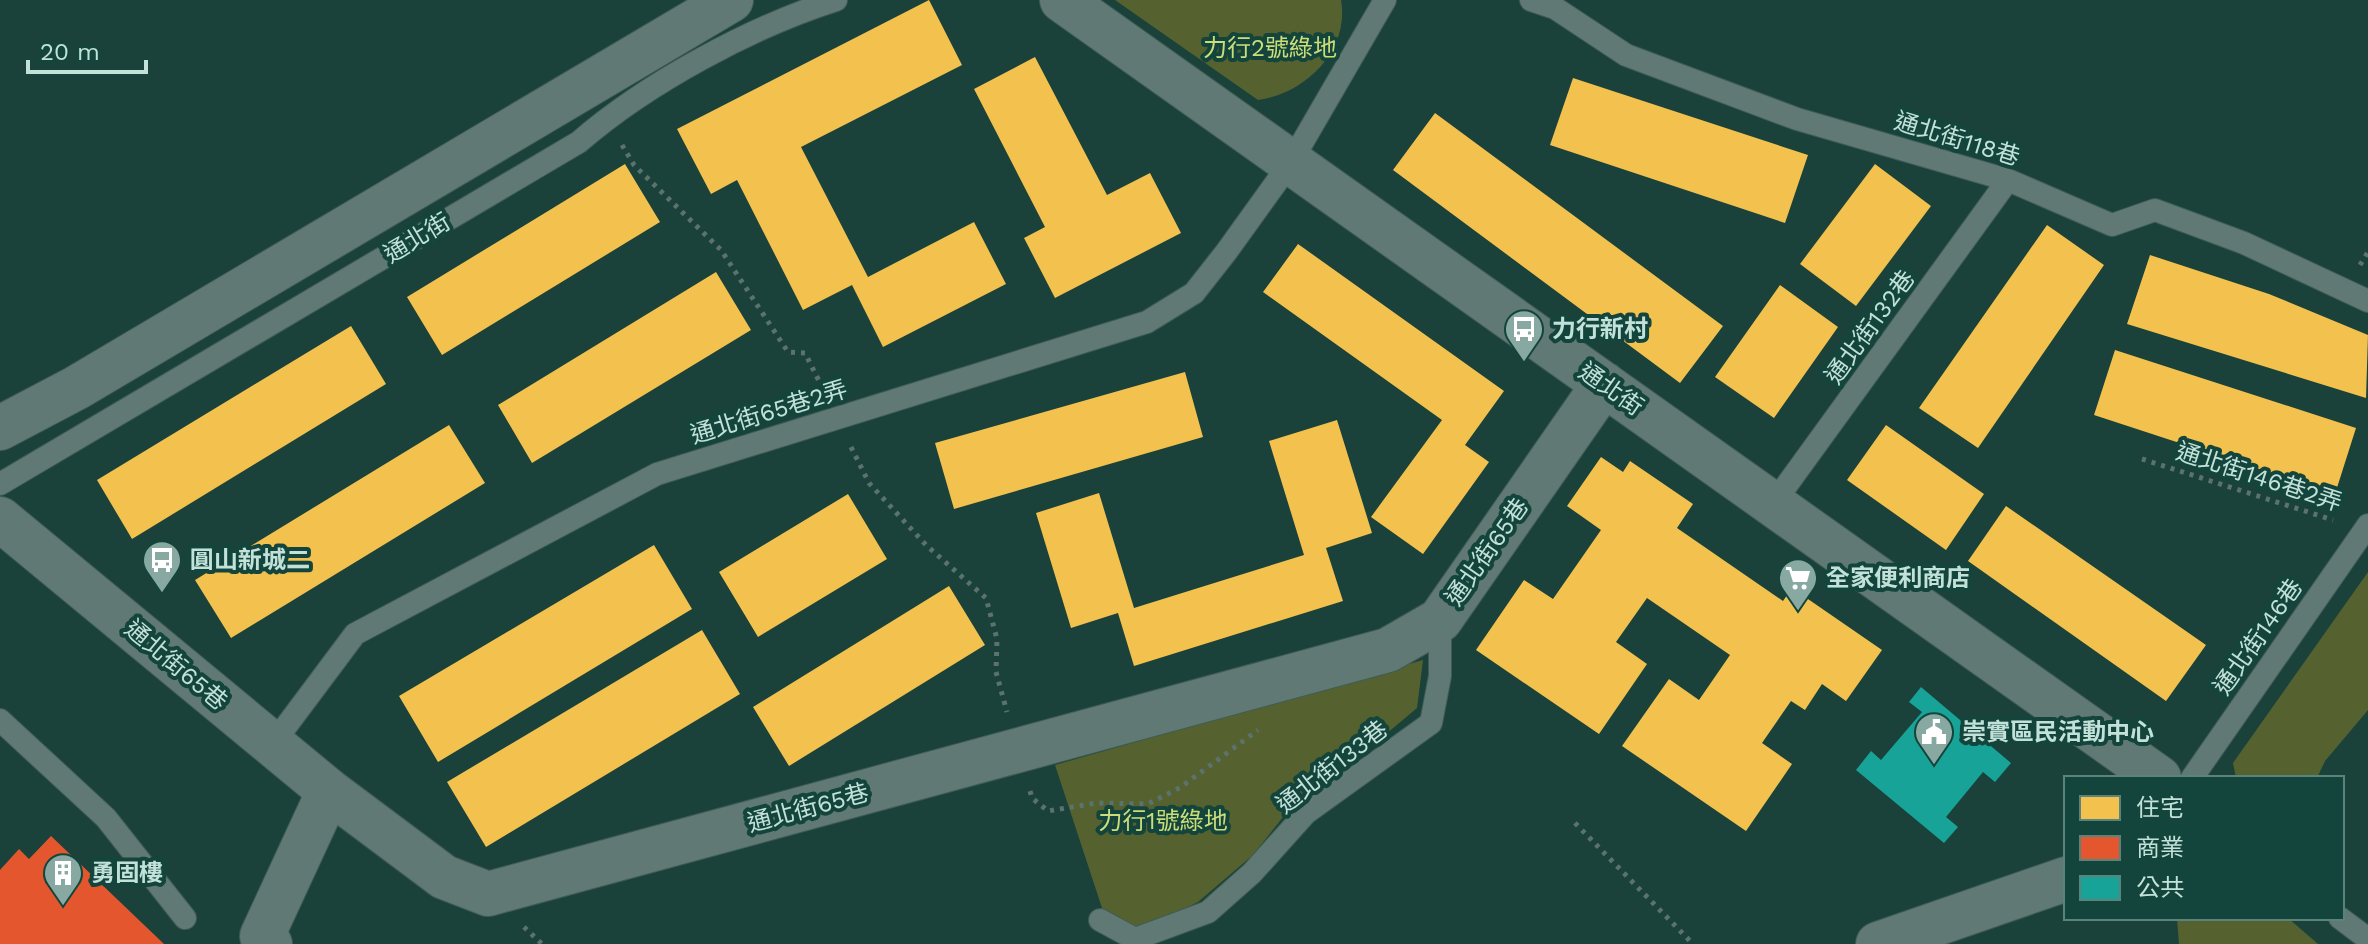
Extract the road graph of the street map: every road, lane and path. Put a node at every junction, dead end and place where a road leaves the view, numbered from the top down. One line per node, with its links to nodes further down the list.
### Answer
1 (731, 0): 12 (street, 通北街)
2 (836, 0): 6 (lane, 通北街)
3 (1062, 0): 7 (street, 通北街)
4 (1385, 0): 7 (lane)
5 (1531, 0): 8 (lane, 通北街118巷)
6 (607, 118): 11 (path); 14 (lane, 通北街)
7 (1291, 162): 10 (street, 通北街); 11 (lane, 通北街65巷2弄)
8 (2008, 180): 9 (lane, 通北街118巷); 15 (lane, 通北街132巷)
9 (2368, 301)
10 (1604, 384): 15 (street, 通北街); 18 (street, 通北街65巷)
11 (837, 418): 21 (lane, 通北街65巷2弄); 22 (path)
12 (0, 428)
13 (2142, 459): 17 (path, 通北街146巷2弄)
14 (0, 484)
15 (1773, 504): 23 (street, 通北街)
16 (0, 519): 21 (street, 通北街65巷)
17 (2366, 527): 24 (lane, 通北街146巷)
18 (1440, 620): 22 (street, 通北街65巷); 29 (lane, 通北街133巷)
19 (0, 720): 28 (lane)
20 (1264, 724): 22 (path)
21 (272, 745): 25 (street, 通北街65巷)
22 (1018, 751): 25 (street, 通北街65巷)
23 (2156, 776)
24 (2193, 776)
25 (329, 791): 32 (street)
26 (1575, 823): 33 (path)
27 (2064, 880): 34 (street)
28 (185, 918)
29 (1100, 920)
30 (2343, 920): 31 (lane)
31 (2368, 939)
32 (270, 944)
33 (1693, 944)
34 (1878, 944)

